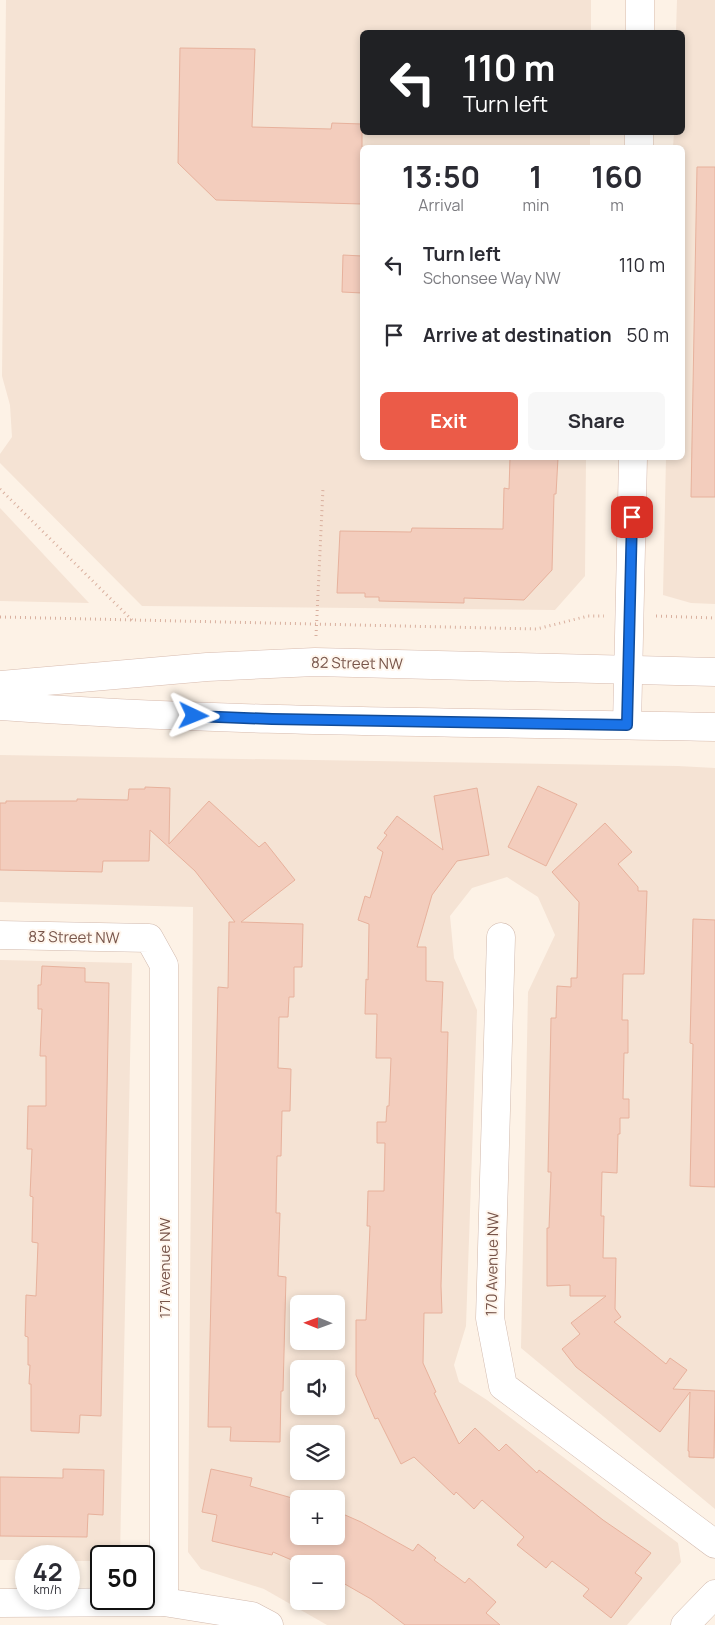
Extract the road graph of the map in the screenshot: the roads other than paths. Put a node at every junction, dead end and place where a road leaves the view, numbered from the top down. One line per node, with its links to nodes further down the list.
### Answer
1 (640, 0): 2 (street)
2 (640, 30)
3 (633, 460): 4 (street)
4 (628, 670): 5 (street, 82 Street NW); 6 (street, 82 Street NW); 8 (street)
5 (715, 672)
6 (0, 685)
7 (0, 706): 8 (street)
8 (627, 725): 9 (street)
9 (715, 727)
10 (0, 935): 12 (street, 83 Street NW)
11 (501, 937): 13 (street, 170 Avenue NW)
12 (149, 938): 15 (street, 171 Avenue NW)
13 (715, 1544)
14 (715, 1594): 18 (street)
15 (164, 1602): 16 (street); 17 (street)
16 (0, 1603)
17 (269, 1625)
18 (685, 1625)

